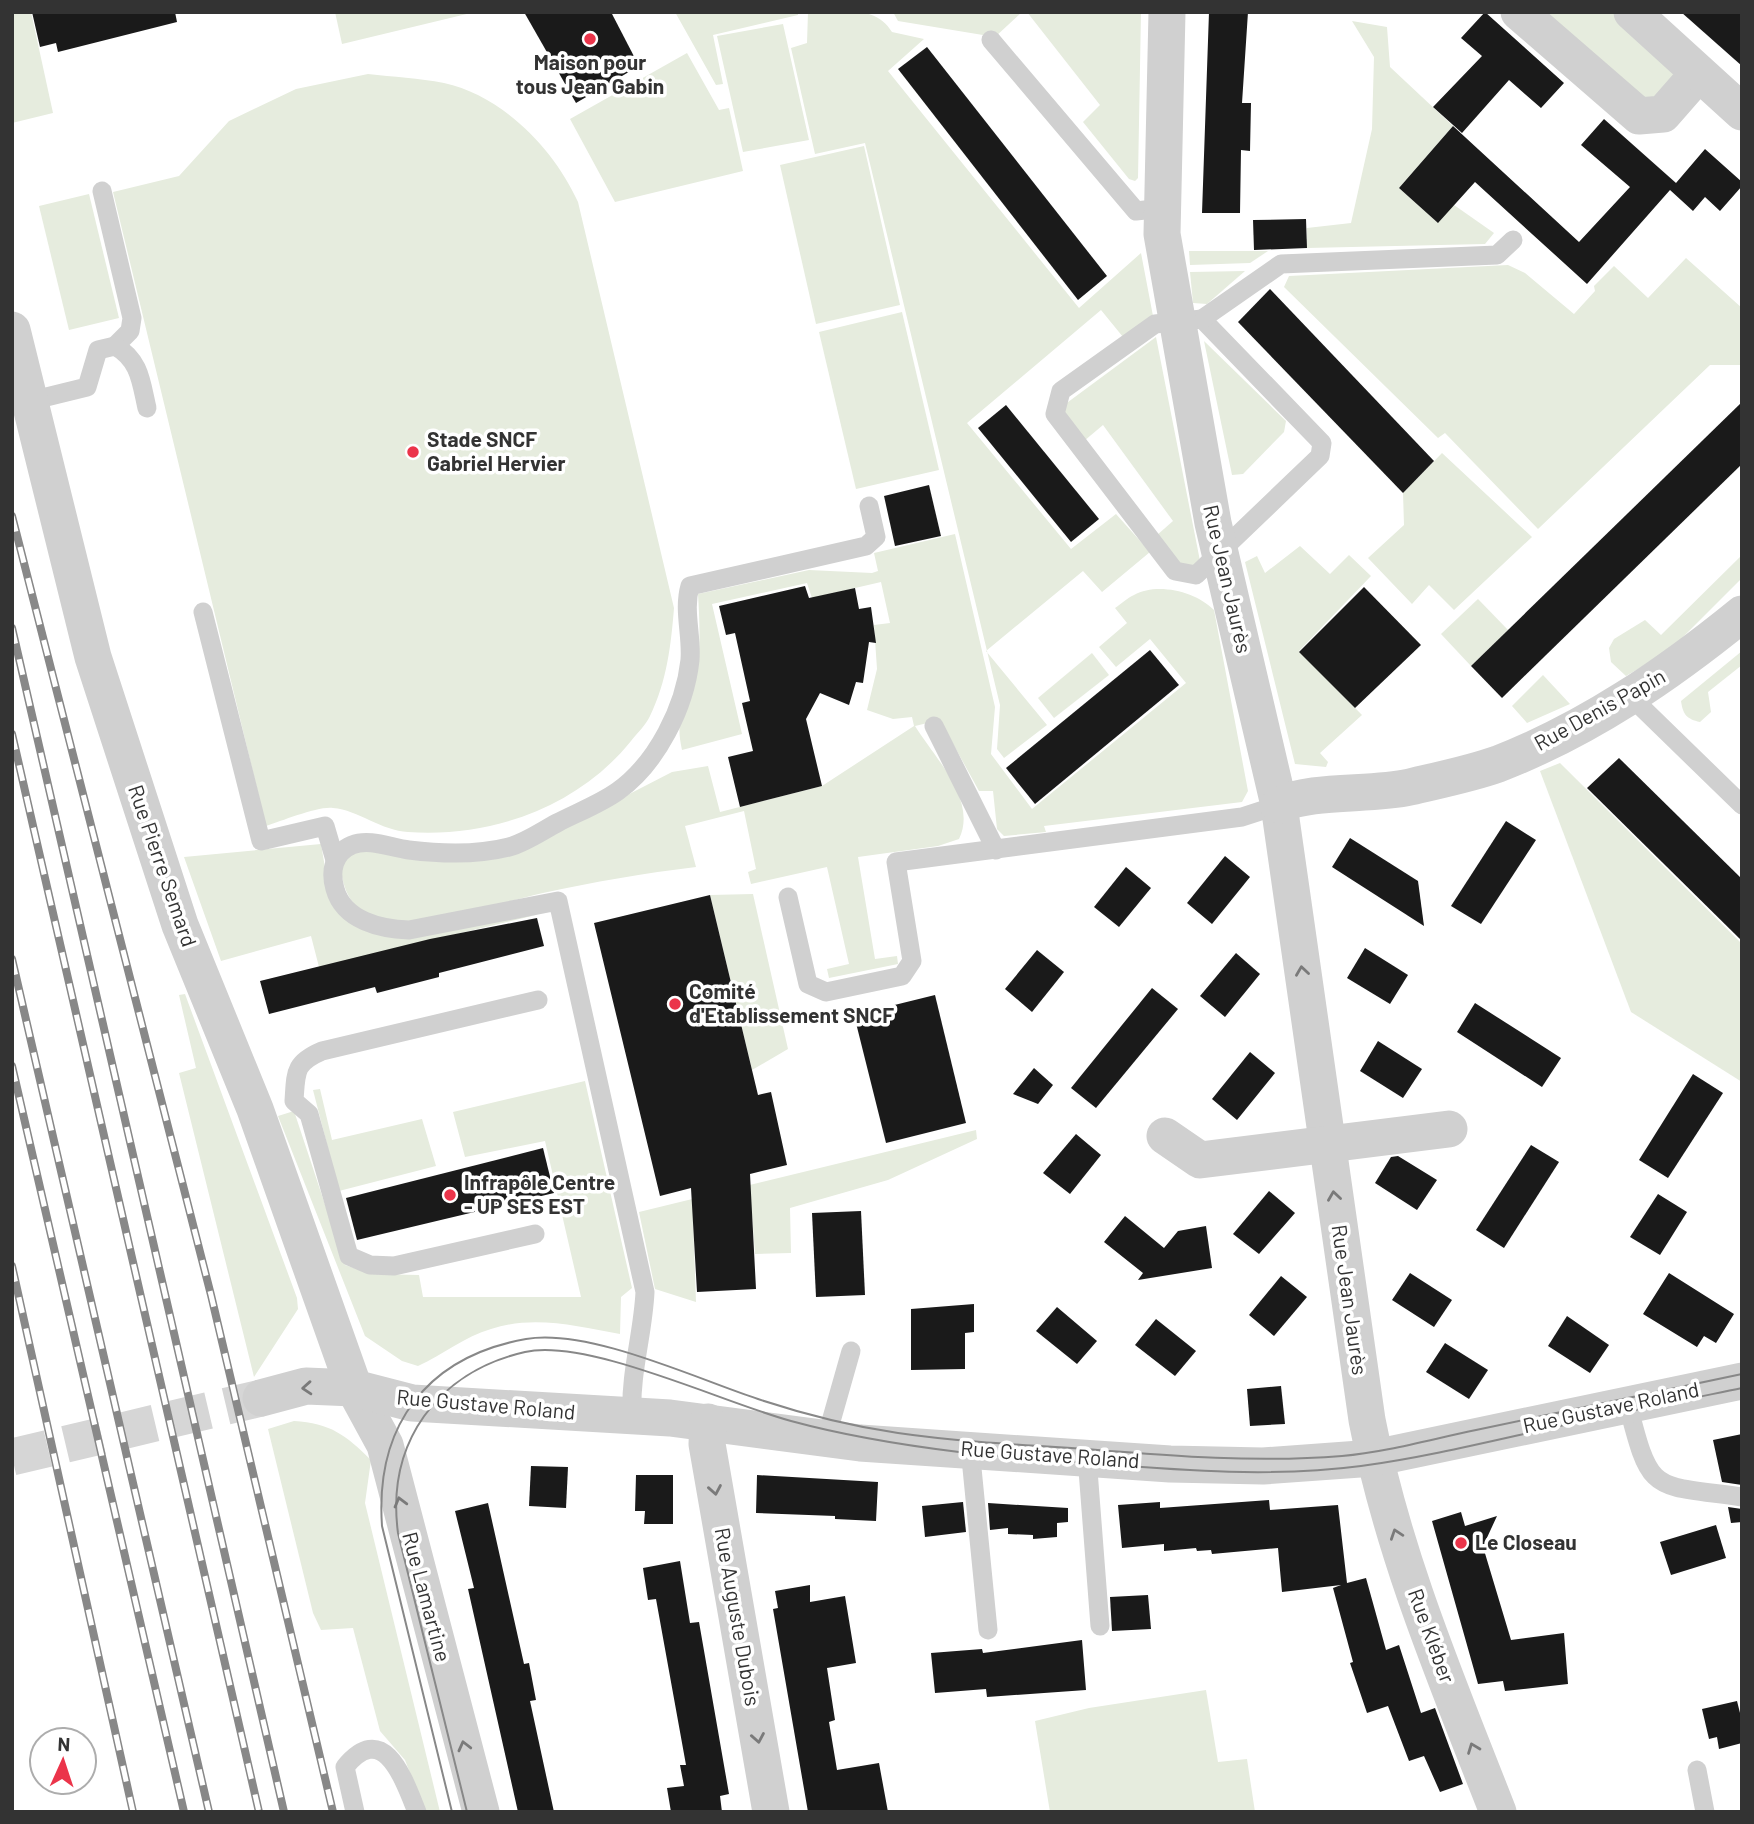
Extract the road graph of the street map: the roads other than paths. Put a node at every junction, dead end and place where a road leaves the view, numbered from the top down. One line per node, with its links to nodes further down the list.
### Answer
1 (1167, 12): 8 (street, Rue Jean Jaurès)
2 (1520, 12): 5 (street)
3 (1632, 12): 5 (street)
4 (991, 40): 8 (lane)
5 (1698, 74): 6 (street)
6 (1742, 112)
7 (102, 191): 12 (lane)
8 (1163, 208): 10 (street, Rue Jean Jaurès)
9 (1513, 240): 10 (lane)
10 (1189, 320): 16 (street, Rue Jean Jaurès); 16 (lane); 16 (lane)
11 (12, 330): 13 (street, Rue Pierre Semard)
12 (115, 346): 13 (lane); 14 (lane)
13 (30, 401): 28 (street, Rue Pierre Semard)
14 (147, 408)
15 (869, 506): 24 (lane)
16 (1220, 555): 21 (street, Rue Jean Jaurès)
17 (203, 612): 24 (lane)
18 (1742, 614): 19 (street, Rue Denis Papin)
19 (1630, 696): 21 (street, Rue Denis Papin); 22 (lane)
20 (934, 726): 23 (lane)
21 (1279, 805): 23 (lane); 31 (street, Rue Jean Jaurès, one-way to 21)
22 (1742, 805)
23 (996, 850): 25 (lane)
24 (335, 860): 38 (lane)
25 (788, 897)
26 (538, 1000): 27 (lane)
27 (294, 1101): 28 (lane); 32 (lane)
28 (255, 1109): 35 (street, Rue Pierre Semard)
29 (1449, 1129): 31 (street)
30 (1165, 1136): 31 (street)
31 (1326, 1143): 43 (street, Rue Jean Jaurès, one-way to 31)
32 (535, 1234)
33 (851, 1351): 40 (lane)
34 (1742, 1381): 37 (street, Rue Gustave Roland)
35 (354, 1388): 36 (street, Rue Gustave Roland, one-way to 36); 38 (street, Rue Gustave Roland); 50 (street, Rue Lamartine, one-way to 35)
36 (261, 1398)
37 (1628, 1405): 43 (street, Rue Gustave Roland); 44 (lane)
38 (632, 1415): 39 (street, Rue Gustave Roland)
39 (708, 1422): 40 (street, Rue Gustave Roland); 51 (street, Rue Auguste Dubois, one-way to 51)
40 (825, 1439): 41 (street, Rue Gustave Roland)
41 (970, 1448): 42 (street, Rue Gustave Roland); 46 (lane)
42 (1087, 1457): 43 (street, Rue Gustave Roland); 45 (lane)
43 (1374, 1458): 52 (street, Rue Kléber, one-way to 43)
44 (1741, 1499)
45 (1100, 1626)
46 (988, 1630)
47 (1697, 1770): 53 (lane)
48 (355, 1812): 49 (lane)
49 (417, 1812)
50 (481, 1812)
51 (771, 1812)
52 (1498, 1812)
53 (1706, 1812)

